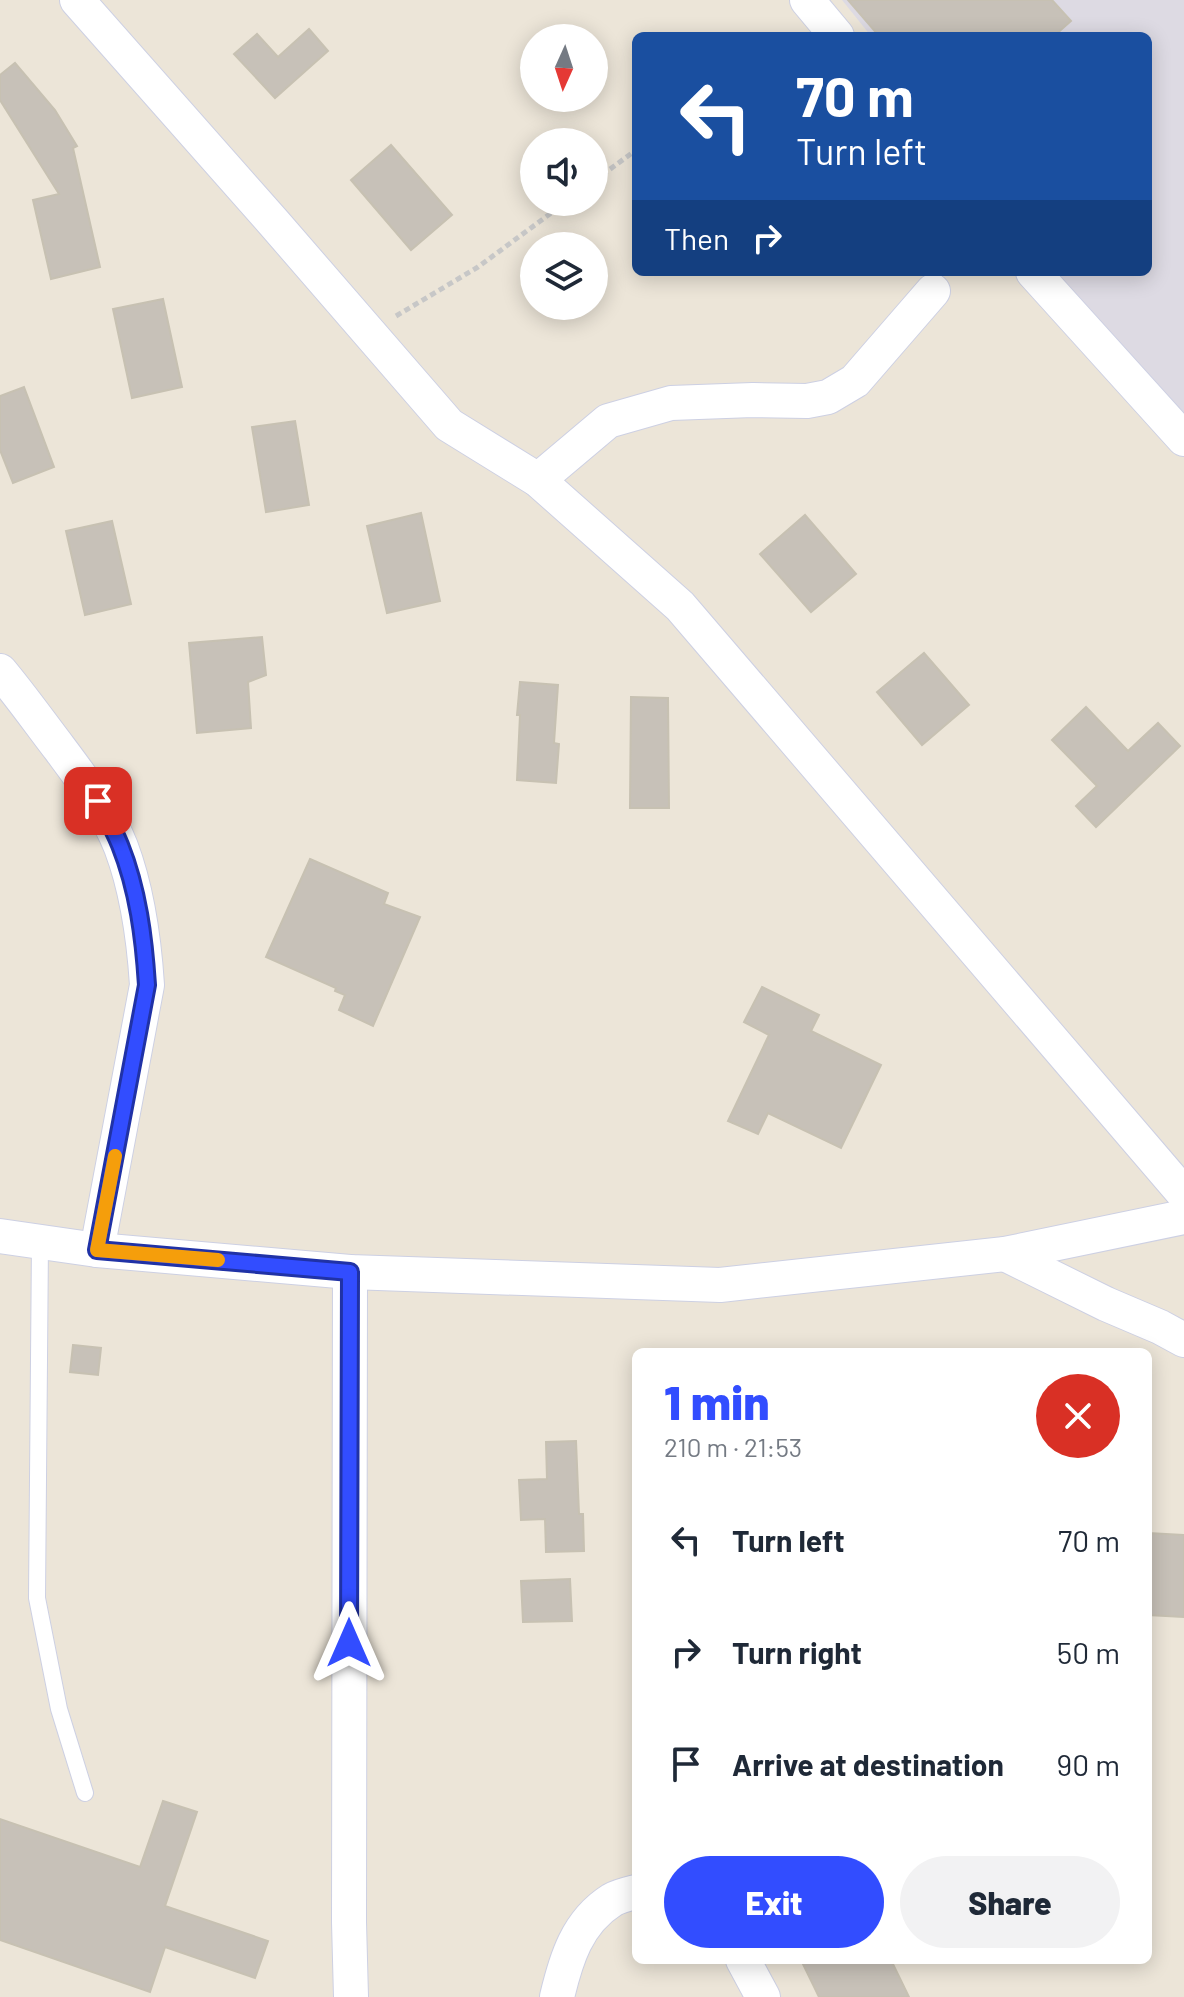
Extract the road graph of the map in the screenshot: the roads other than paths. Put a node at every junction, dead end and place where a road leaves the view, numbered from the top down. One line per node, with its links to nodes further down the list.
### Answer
1 (77, 0): 7 (street)
2 (807, 0): 3 (street)
3 (834, 32)
4 (1037, 276): 6 (street)
5 (933, 291): 7 (street)
6 (1184, 439)
7 (538, 480): 9 (street)
8 (0, 671): 13 (street)
9 (1184, 1194)
10 (1184, 1217): 14 (street)
11 (0, 1236): 12 (street)
12 (40, 1241): 13 (street); 17 (lane)
13 (97, 1250): 15 (street)
14 (1005, 1254): 15 (street); 16 (street)
15 (350, 1272): 20 (street)
16 (1184, 1340)
17 (85, 1793)
18 (632, 1893): 21 (street)
19 (745, 1964): 22 (street)
20 (351, 1997)
21 (557, 1997)
22 (763, 1997)

